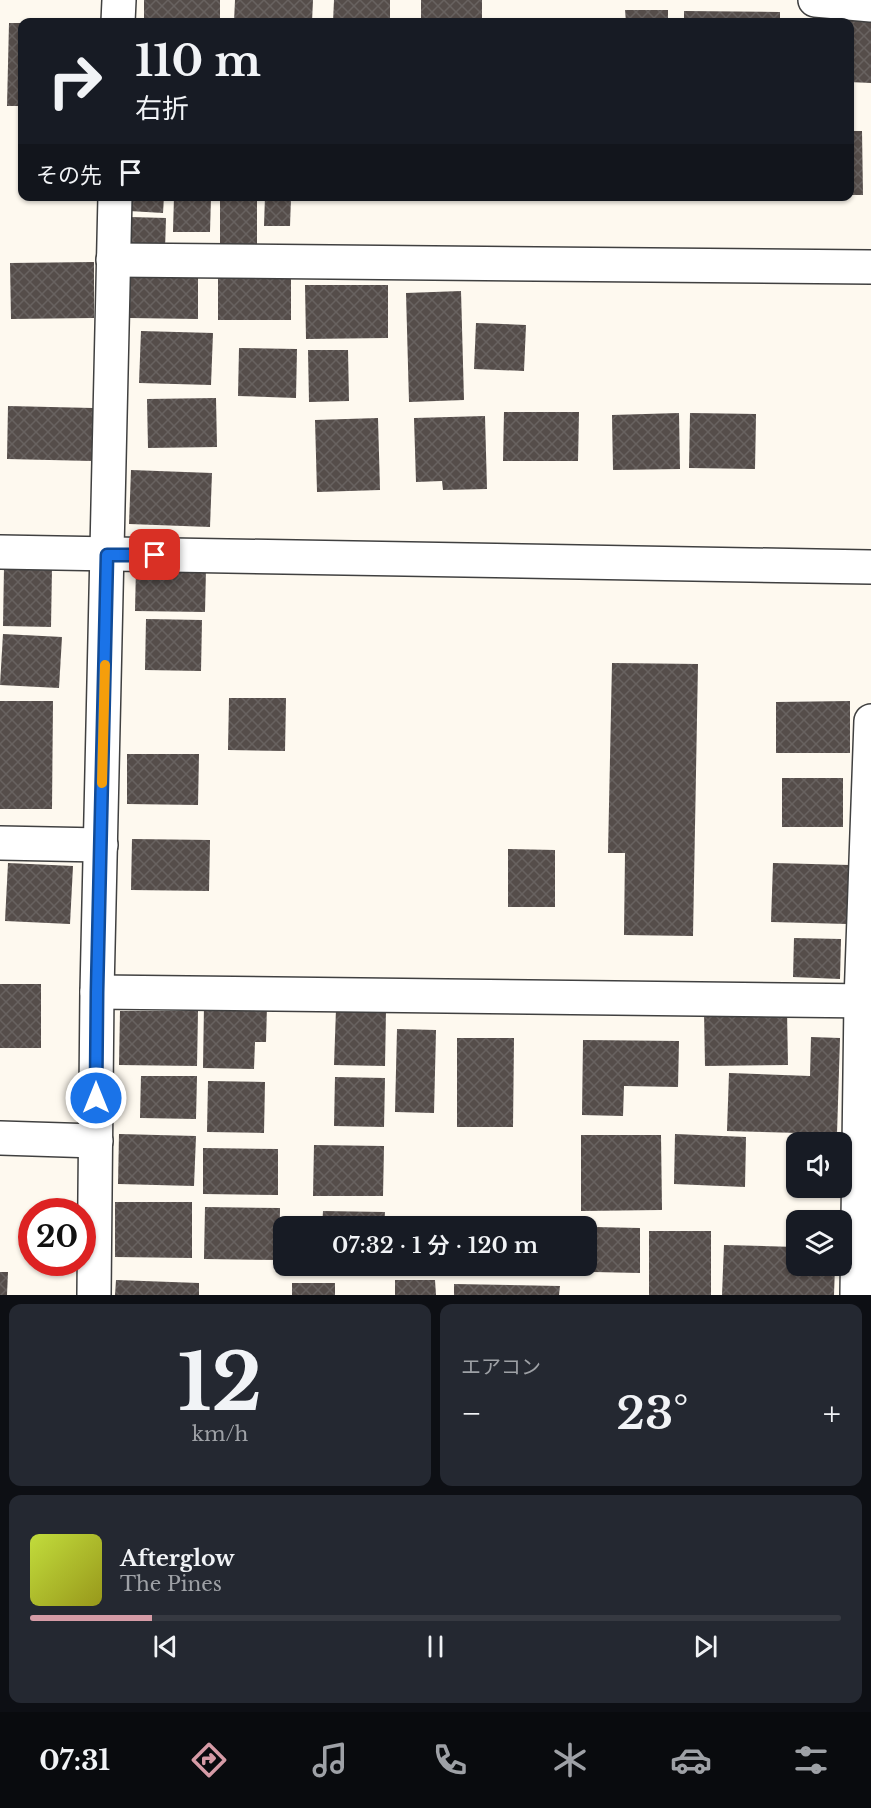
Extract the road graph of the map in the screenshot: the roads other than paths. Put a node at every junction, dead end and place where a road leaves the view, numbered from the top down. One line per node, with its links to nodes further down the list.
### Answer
1 (119, 0): 4 (street)
2 (815, 0): 3 (street)
3 (871, 5)
4 (118, 18)
5 (115, 201): 6 (street)
6 (113, 260): 7 (street); 9 (street)
7 (871, 267)
8 (0, 552): 9 (street)
9 (107, 555): 10 (street); 13 (street)
10 (871, 567)
11 (871, 721): 15 (street)
12 (0, 843): 13 (street)
13 (101, 845): 14 (street)
14 (97, 992): 15 (street); 17 (street)
15 (866, 1001): 19 (street)
16 (0, 1138): 17 (street)
17 (96, 1141): 18 (street)
18 (94, 1295)
19 (857, 1295)

